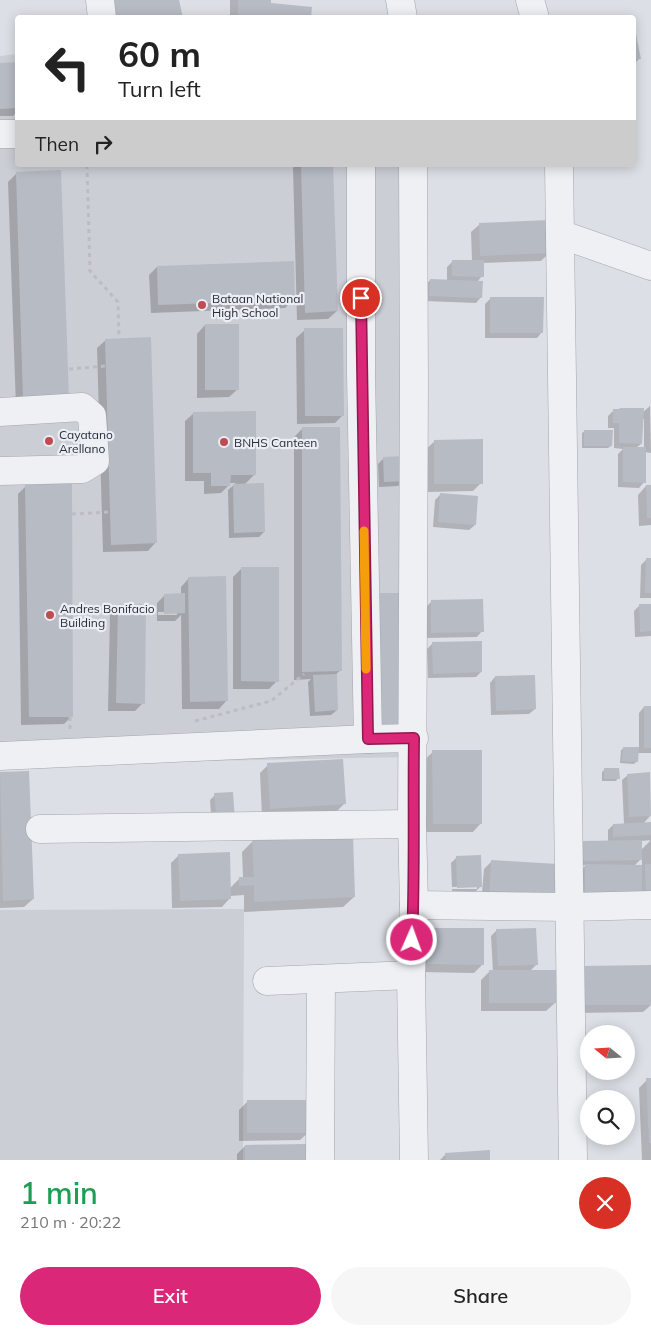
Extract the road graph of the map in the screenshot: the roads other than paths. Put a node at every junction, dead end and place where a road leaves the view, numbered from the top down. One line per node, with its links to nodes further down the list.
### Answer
1 (100, 0): 4 (street)
2 (400, 0): 5 (street)
3 (530, 0): 6 (street)
4 (102, 15)
5 (402, 15)
6 (534, 15)
7 (0, 134): 8 (street)
8 (15, 134)
9 (361, 167): 17 (street)
10 (413, 167): 16 (street)
11 (559, 167): 12 (street)
12 (560, 234): 13 (street); 23 (street)
13 (651, 266)
14 (0, 412): 15 (street)
15 (0, 471)
16 (414, 738): 17 (street); 19 (street)
17 (368, 739): 18 (street)
18 (0, 756)
19 (412, 824): 20 (street); 21 (street)
20 (40, 829)
21 (414, 905): 23 (street); 24 (street)
22 (651, 906): 23 (street)
23 (569, 907): 29 (street)
24 (411, 975): 25 (street); 28 (street)
25 (322, 979): 26 (street); 27 (street)
26 (267, 981)
27 (320, 1160)
28 (414, 1160)
29 (573, 1160)

